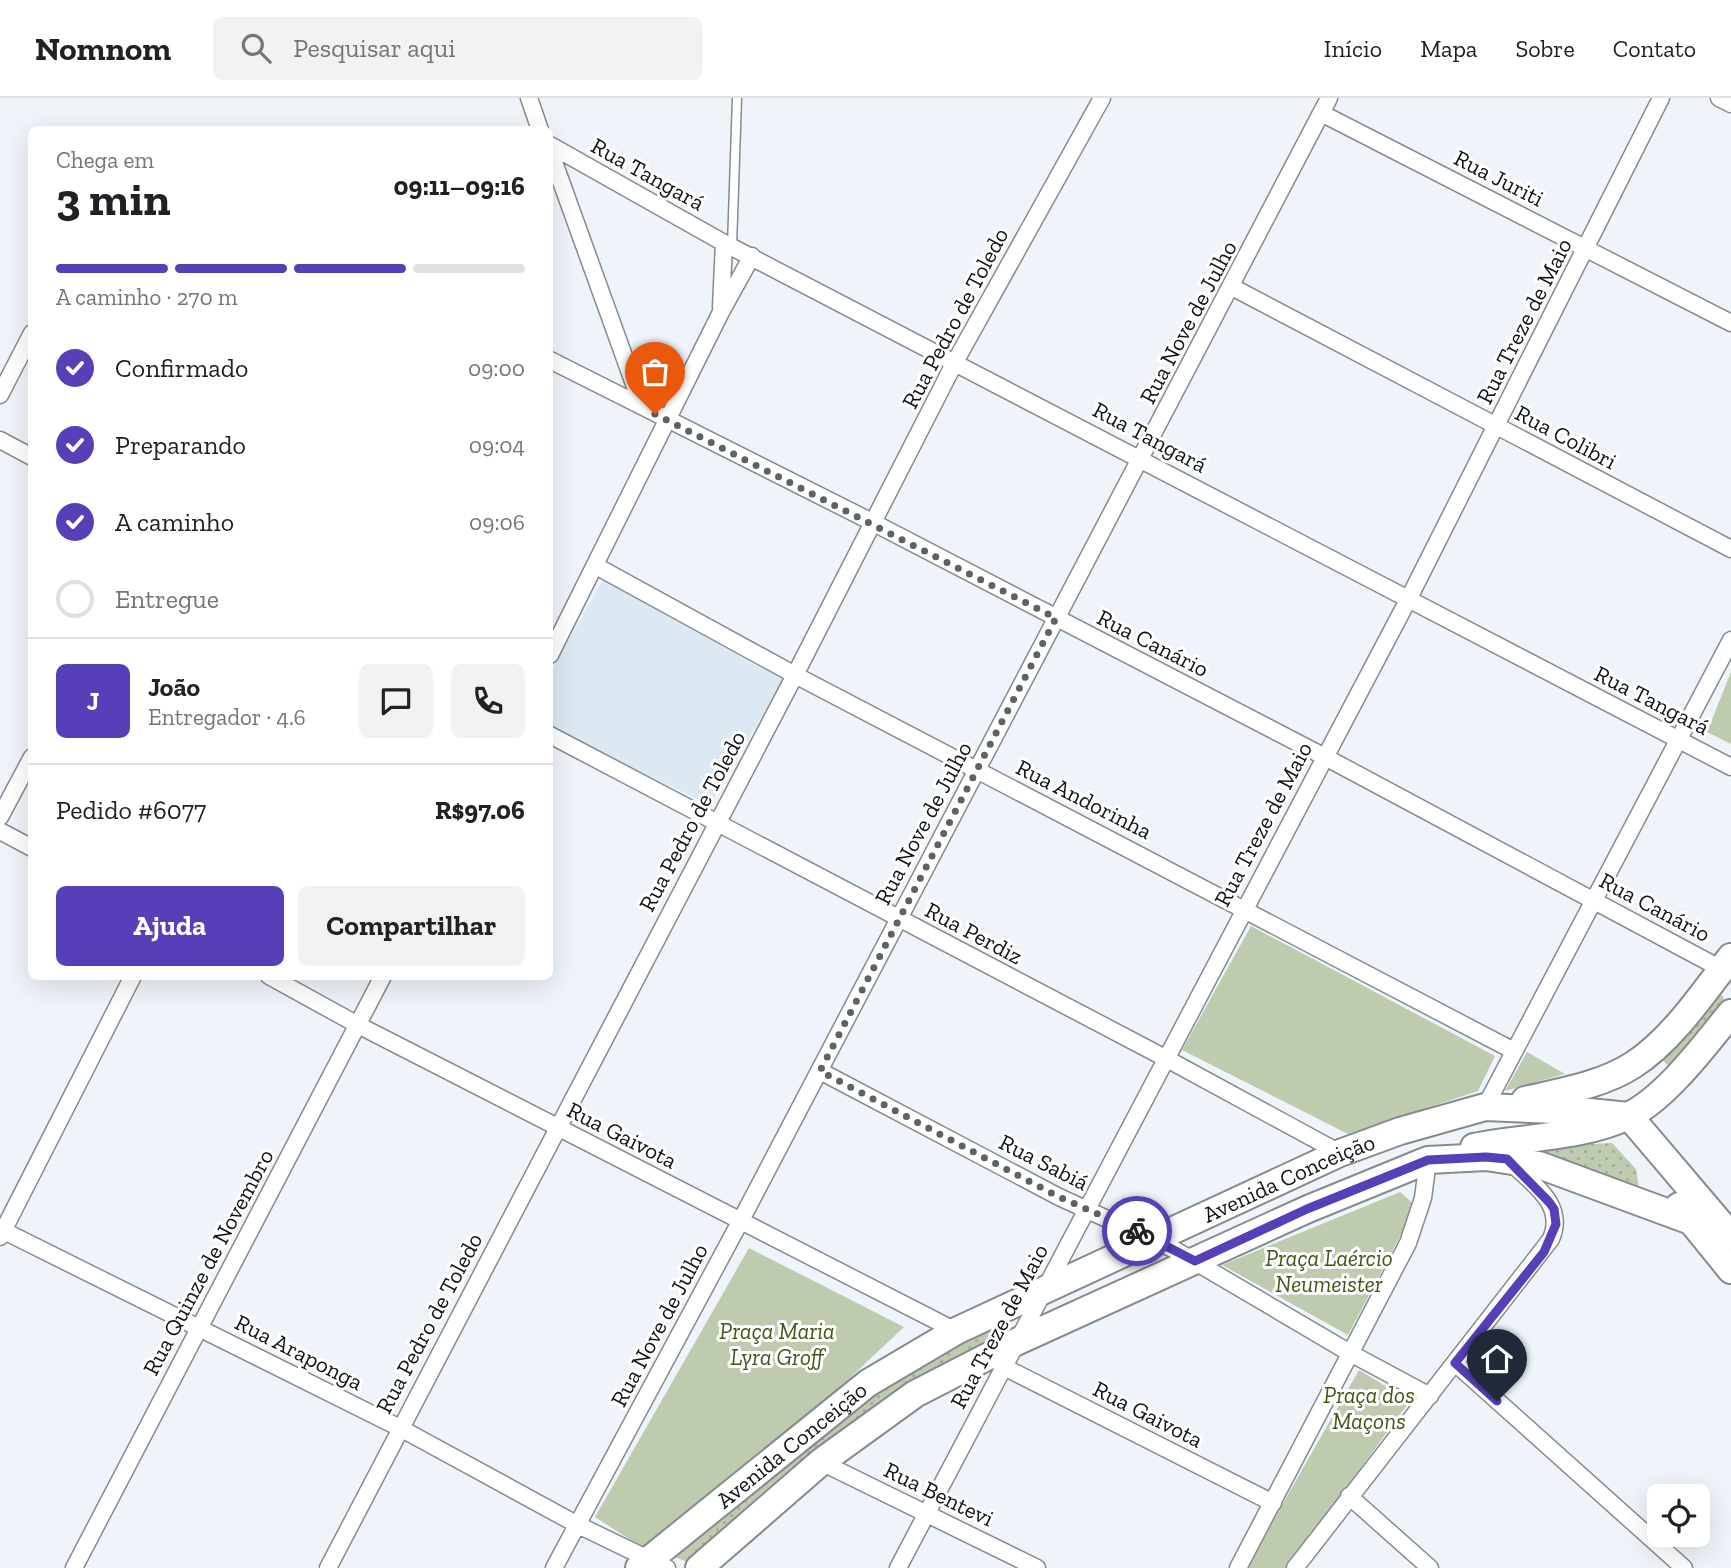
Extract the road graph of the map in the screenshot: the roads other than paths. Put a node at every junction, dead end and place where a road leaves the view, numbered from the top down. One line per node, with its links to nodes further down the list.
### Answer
1 (529, 98): 8 (street)
2 (737, 98): 11 (lane)
3 (1102, 98): 19 (street, Rua Pedro de Toledo)
4 (1661, 98): 12 (street, Rua Treze de Maio)
5 (1719, 98): 6 (street)
6 (1731, 104)
7 (1325, 105): 12 (street, Rua Juriti); 14 (street, Rua Nove de Julho)
8 (539, 126)
9 (553, 147): 11 (street, Rua Tangará)
10 (553, 158): 21 (street)
11 (728, 244): 13 (street, Rua Tangará); 15 (street)
12 (1587, 249): 16 (street, Rua Juriti); 23 (street, Rua Treze de Maio)
13 (752, 256): 15 (street); 19 (street, Rua Tangará)
14 (1232, 287): 23 (street, Rua Colibri); 26 (street, Rua Nove de Julho)
15 (721, 312): 22 (street)
16 (1731, 323)
17 (28, 341): 20 (street)
18 (553, 362): 21 (street, Rua Canário)
19 (955, 362): 26 (street, Rua Tangará); 27 (street, Rua Pedro de Toledo)
20 (0, 395)
21 (642, 406): 22 (street, Rua Canário)
22 (668, 422): 27 (street, Rua Canário); 29 (street)
23 (1495, 425): 28 (street, Rua Colibri); 30 (street, Rua Treze de Maio)
24 (0, 440): 25 (street)
25 (28, 455)
26 (1142, 458): 30 (street, Rua Tangará); 31 (street, Rua Nove de Julho)
27 (874, 523): 31 (street, Rua Canário); 34 (street, Rua Pedro de Toledo)
28 (1731, 549)
29 (596, 566): 33 (street); 34 (street, Rua Andorinha)
30 (1408, 600): 36 (street, Rua Tangará); 37 (street, Rua Treze de Maio)
31 (1056, 618): 37 (street, Rua Canário); 40 (street, Rua Nove de Julho)
32 (1731, 640): 36 (street)
33 (553, 649)
34 (795, 675): 40 (street, Rua Andorinha); 42 (street, Rua Pedro de Toledo)
35 (553, 737): 42 (street, Rua Perdiz)
36 (1681, 741): 39 (street, Rua Tangará); 45 (street)
37 (1325, 757): 45 (street, Rua Canário); 46 (street, Rua Treze de Maio)
38 (28, 764): 41 (street)
39 (1731, 767)
40 (977, 769): 46 (street, Rua Andorinha); 47 (street, Rua Nove de Julho)
41 (0, 817)
42 (717, 821): 47 (street, Rua Perdiz); 61 (street, Rua Pedro de Toledo)
43 (0, 831): 44 (street)
44 (28, 846)
45 (1593, 900): 48 (street, Rua Canário); 55 (street)
46 (1245, 908): 55 (street, Rua Andorinha); 56 (street, Rua Treze de Maio)
47 (898, 919): 56 (street, Rua Perdiz); 57 (street, Rua Nove de Julho)
48 (1728, 967): 54 (main road)
49 (131, 980): 69 (street)
50 (276, 980): 53 (street, Rua Gaivota)
51 (381, 980): 53 (street, Rua Quinze de Novembro)
52 (1729, 1020): 58 (main road)
53 (358, 1025): 61 (street, Rua Gaivota); 75 (street, Rua Quinze de Novembro)
54 (1666, 1036): 59 (main road); 60 (main road)
55 (1514, 1051): 59 (street)
56 (1167, 1059): 62 (street, Rua Perdiz); 66 (street, Rua Treze de Maio)
57 (820, 1071): 66 (street, Rua Sabiá); 68 (street, Rua Nove de Julho)
58 (1658, 1095): 60 (main road); 65 (main road)
59 (1485, 1107): 60 (main road, Avenida Conceição); 62 (main road, Avenida Conceição)
60 (1629, 1116): 64 (main road); 65 (main road); 67 (main road)
61 (558, 1127): 68 (street, Rua Gaivota); 82 (street, Rua Pedro de Toledo)
62 (1340, 1153): 71 (main road, Avenida Conceição)
63 (1507, 1159): 64 (main road, Avenida Conceição); 67 (main road, Avenida Conceição); 79 (street)
64 (1428, 1160): 72 (main road, Avenida Conceição); 78 (street)
65 (1668, 1164): 70 (main road)
66 (1086, 1210): 71 (street, Rua Sabiá); 74 (street, Rua Treze de Maio)
67 (1688, 1220): 73 (main road, Avenida Conceição)
68 (740, 1222): 76 (street, Rua Gaivota); 87 (street, Rua Nove de Julho)
69 (1, 1232): 75 (street, Rua Araponga)
70 (1731, 1236)
71 (1155, 1239): 72 (street, Rua Sabiá); 74 (main road, Avenida Conceição)
72 (1195, 1261): 77 (main road, Avenida Conceição); 78 (street, Rua Sabiá)
73 (1731, 1270)
74 (1041, 1293): 76 (main road, Avenida Conceição); 77 (street, Rua Treze de Maio)
75 (199, 1327): 82 (street, Rua Araponga); 89 (street, Rua Quinze de Novembro)
76 (956, 1331): 88 (main road, Avenida Conceição)
77 (1016, 1342): 80 (street, Rua Treze de Maio); 83 (main road, Avenida Conceição)
78 (1350, 1353): 81 (street, Rua Sabiá); 85 (street)
79 (1455, 1363): 81 (street); 98 (street)
80 (1002, 1366): 85 (street, Rua Gaivota); 86 (street, Rua Treze de Maio)
81 (1430, 1396): 84 (street)
82 (400, 1428): 87 (street, Rua Araponga); 90 (street, Rua Pedro de Toledo)
83 (821, 1462): 86 (street, Rua Bentevi); 92 (main road, Avenida Conceição)
84 (1349, 1496): 96 (street); 97 (street)
85 (1273, 1503): 95 (street)
86 (928, 1513): 93 (street, Rua Treze de Maio); 94 (street, Rua Bentevi)
87 (578, 1525): 88 (street, Rua Araponga); 91 (street, Rua Nove de Julho)
88 (652, 1565)
89 (74, 1568)
90 (328, 1568)
91 (554, 1568)
92 (699, 1568)
93 (898, 1568)
94 (1037, 1568)
95 (1238, 1568)
96 (1295, 1568)
97 (1430, 1568)
98 (1684, 1568)

